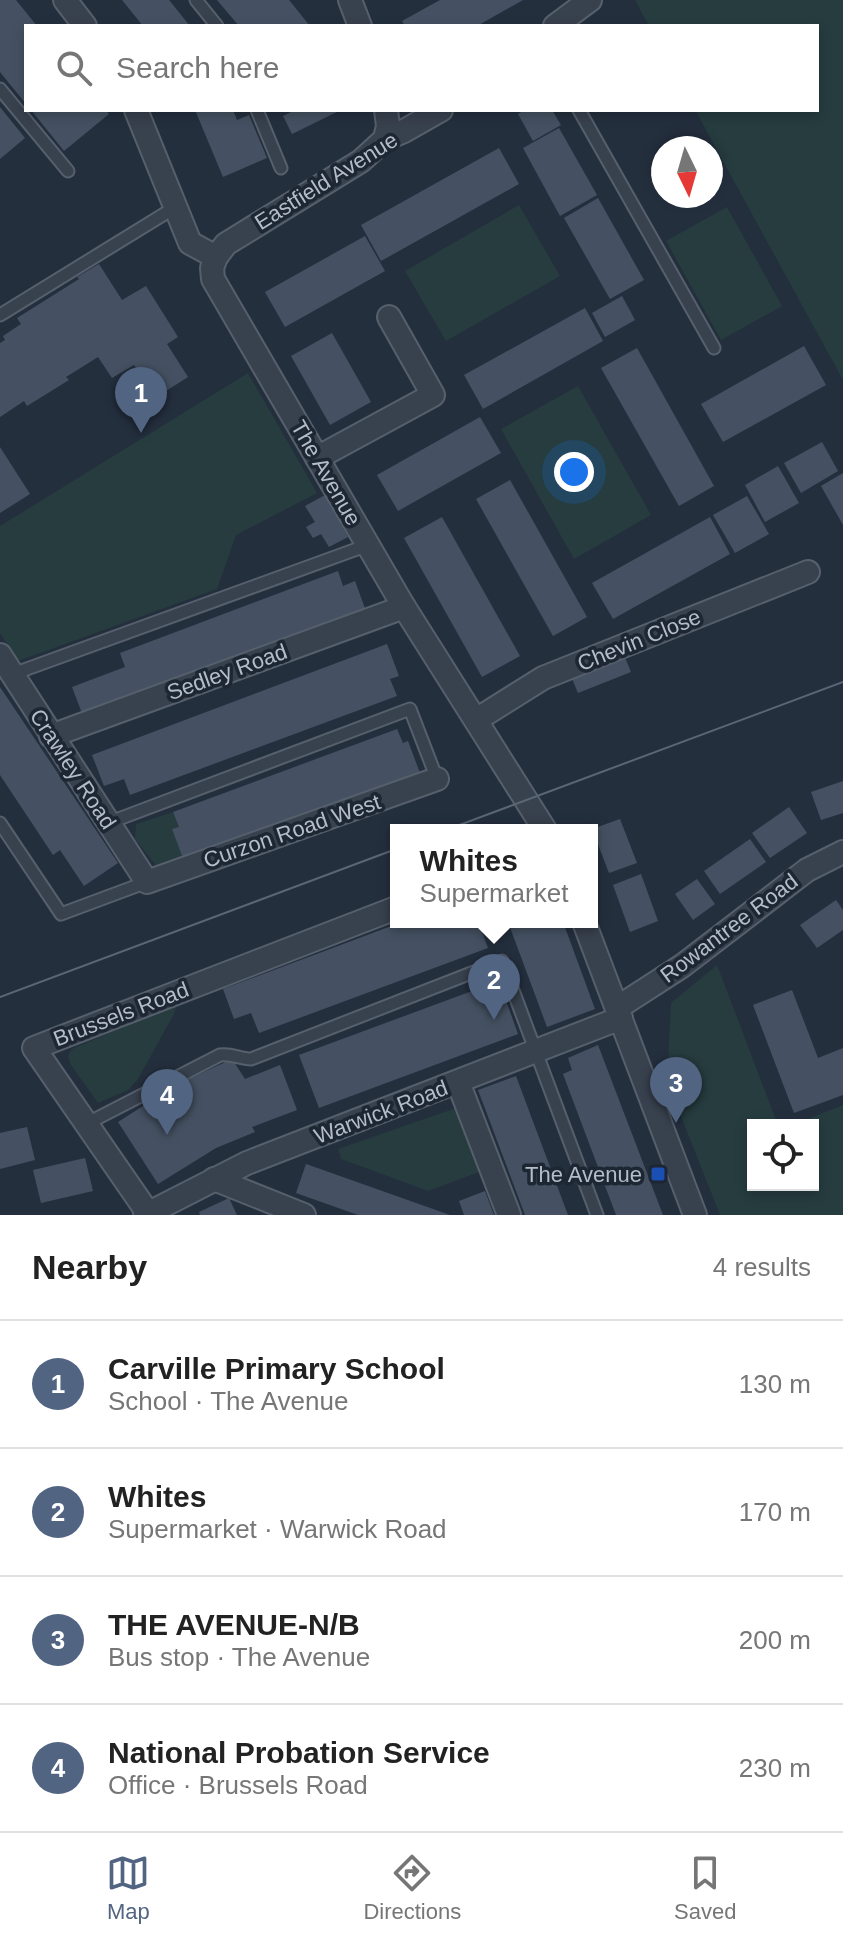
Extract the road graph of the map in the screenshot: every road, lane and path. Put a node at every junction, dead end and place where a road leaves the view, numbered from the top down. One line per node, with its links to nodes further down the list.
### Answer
1 (65, 0): 5 (street)
2 (196, 0): 6 (lane)
3 (350, 0): 7 (street)
4 (581, 2): 8 (street)
5 (83, 24)
6 (215, 24)
7 (359, 24)
8 (557, 24)
9 (0, 89): 17 (lane)
10 (137, 112): 18 (street)
11 (258, 112): 16 (lane)
12 (386, 112): 15 (street)
13 (437, 112): 15 (street, Eastfield Avenue)
14 (580, 112): 22 (lane)
15 (385, 139): 19 (street, Eastfield Avenue)
16 (281, 168)
17 (68, 171)
18 (174, 208): 19 (street); 20 (lane)
19 (216, 257): 23 (street, The Avenue)
20 (0, 315)
21 (389, 317): 23 (street)
22 (714, 348)
23 (317, 458): 24 (street, The Avenue)
24 (368, 545): 26 (street, The Avenue); 28 (lane)
25 (808, 572): 29 (street, Chevin Close)
26 (404, 607): 29 (street, The Avenue); 30 (street, Sedley Road)
27 (0, 655): 28 (street, Crawley Road)
28 (13, 674): 30 (street, Crawley Road)
29 (476, 720): 34 (street, The Avenue)
30 (51, 736): 33 (street, Crawley Road)
31 (437, 779): 33 (lane); 36 (street, Curzon Road West)
32 (0, 823): 36 (lane)
33 (108, 823): 36 (street, Crawley Road)
34 (541, 824)
35 (843, 852): 39 (street, Rowantree Road)
36 (147, 882)
37 (390, 910): 42 (street, Brussels Road)
38 (586, 928): 39 (street)
39 (619, 1013): 40 (street, Warwick Road); 49 (street)
40 (536, 1051): 41 (street, Warwick Road); 42 (lane); 48 (lane)
41 (458, 1082): 43 (street, Warwick Road); 47 (street)
42 (88, 1123): 45 (street, Brussels Road)
43 (214, 1179): 44 (street, Warwick Road); 46 (street)
44 (178, 1207): 45 (street, Warwick Road)
45 (146, 1214)
46 (304, 1215)
47 (509, 1215)
48 (597, 1215)
49 (695, 1215)

